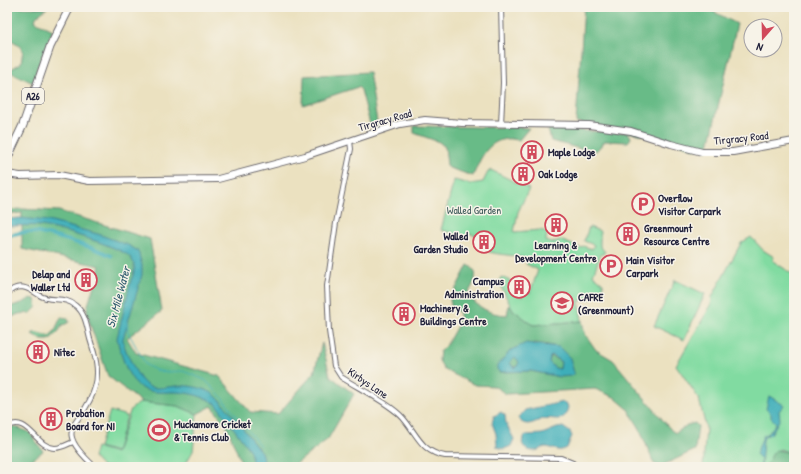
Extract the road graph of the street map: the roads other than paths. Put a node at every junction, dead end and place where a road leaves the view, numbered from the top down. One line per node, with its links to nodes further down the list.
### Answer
1 (70, 7): 6 (highway, A26)
2 (501, 7): 3 (street)
3 (501, 124): 4 (street, Tirgracy Road); 5 (street, Tirgracy Road)
4 (350, 141): 7 (street, Tirgracy Road); 12 (street, Kirbys Lane)
5 (794, 141)
6 (7, 159)
7 (7, 174)
8 (7, 294): 10 (street)
9 (7, 427): 10 (street)
10 (73, 442): 11 (street)
11 (95, 467)
12 (577, 467)

